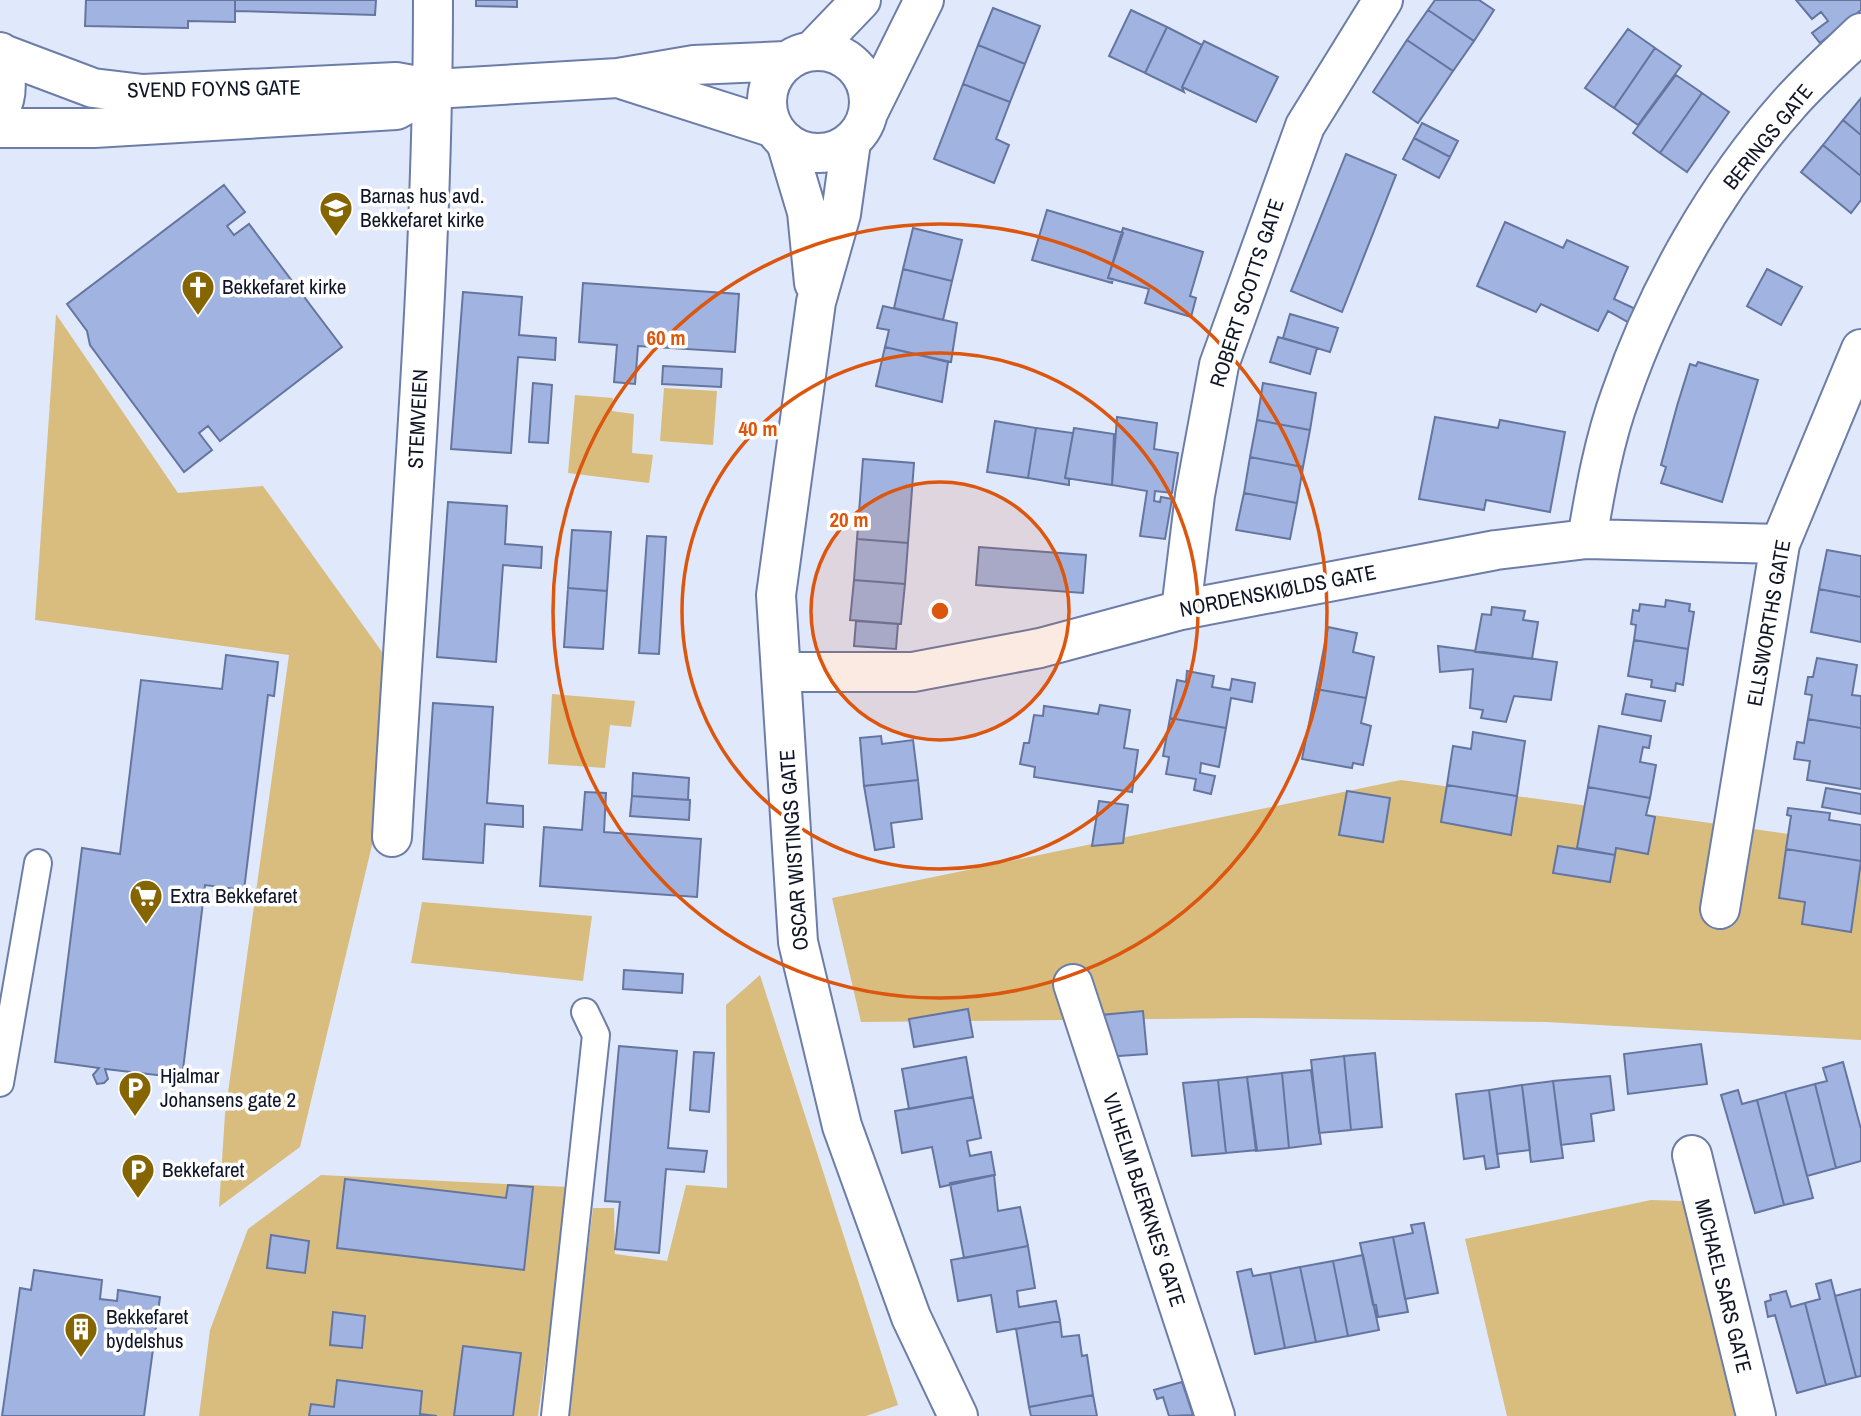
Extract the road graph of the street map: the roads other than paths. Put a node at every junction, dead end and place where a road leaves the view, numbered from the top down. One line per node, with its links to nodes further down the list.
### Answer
1 (433, 0): 9 (street, STEMVEIEN)
2 (861, 0): 7 (street)
3 (924, 0): 11 (street)
4 (1383, 0): 18 (street, ROBERT SCOTTS GATE)
5 (1861, 33): 16 (street, BERINGS GATE)
6 (0, 52): 9 (street, SVEND FOYNS GATE); 10 (street)
7 (800, 55): 8 (street, SVEND FOYNS GATE); 11 (street); 13 (street)
8 (618, 78): 9 (street, SVEND FOYNS GATE); 13 (street, SVEND FOYNS GATE)
9 (434, 89): 12 (street, SVEND FOYNS GATE); 20 (street, STEMVEIEN)
10 (0, 110)
11 (860, 127): 13 (street); 14 (street, OSCAR WISTINGS GATE)
12 (0, 128)
13 (780, 135): 14 (street, OSCAR WISTINGS GATE)
14 (816, 302): 19 (street, OSCAR WISTINGS GATE)
15 (1861, 349): 17 (street, ELLSWORTHS GATE)
16 (1587, 539): 17 (street, NORDENSKIØLDS GATE); 18 (street, NORDENSKIØLDS GATE)
17 (1780, 544): 22 (street, ELLSWORTHS GATE)
18 (1181, 610): 19 (street, NORDENSKIØLDS GATE)
19 (781, 672): 28 (street, OSCAR WISTINGS GATE)
20 (392, 837)
21 (37, 863): 25 (lane)
22 (1720, 909)
23 (1073, 984): 29 (street, VILHELM BJERKNES' GATE)
24 (584, 1012): 27 (lane)
25 (0, 1083)
26 (1692, 1155): 30 (street, MICHAEL SARS GATE)
27 (555, 1416)
28 (958, 1416)
29 (1215, 1416)
30 (1756, 1416)

